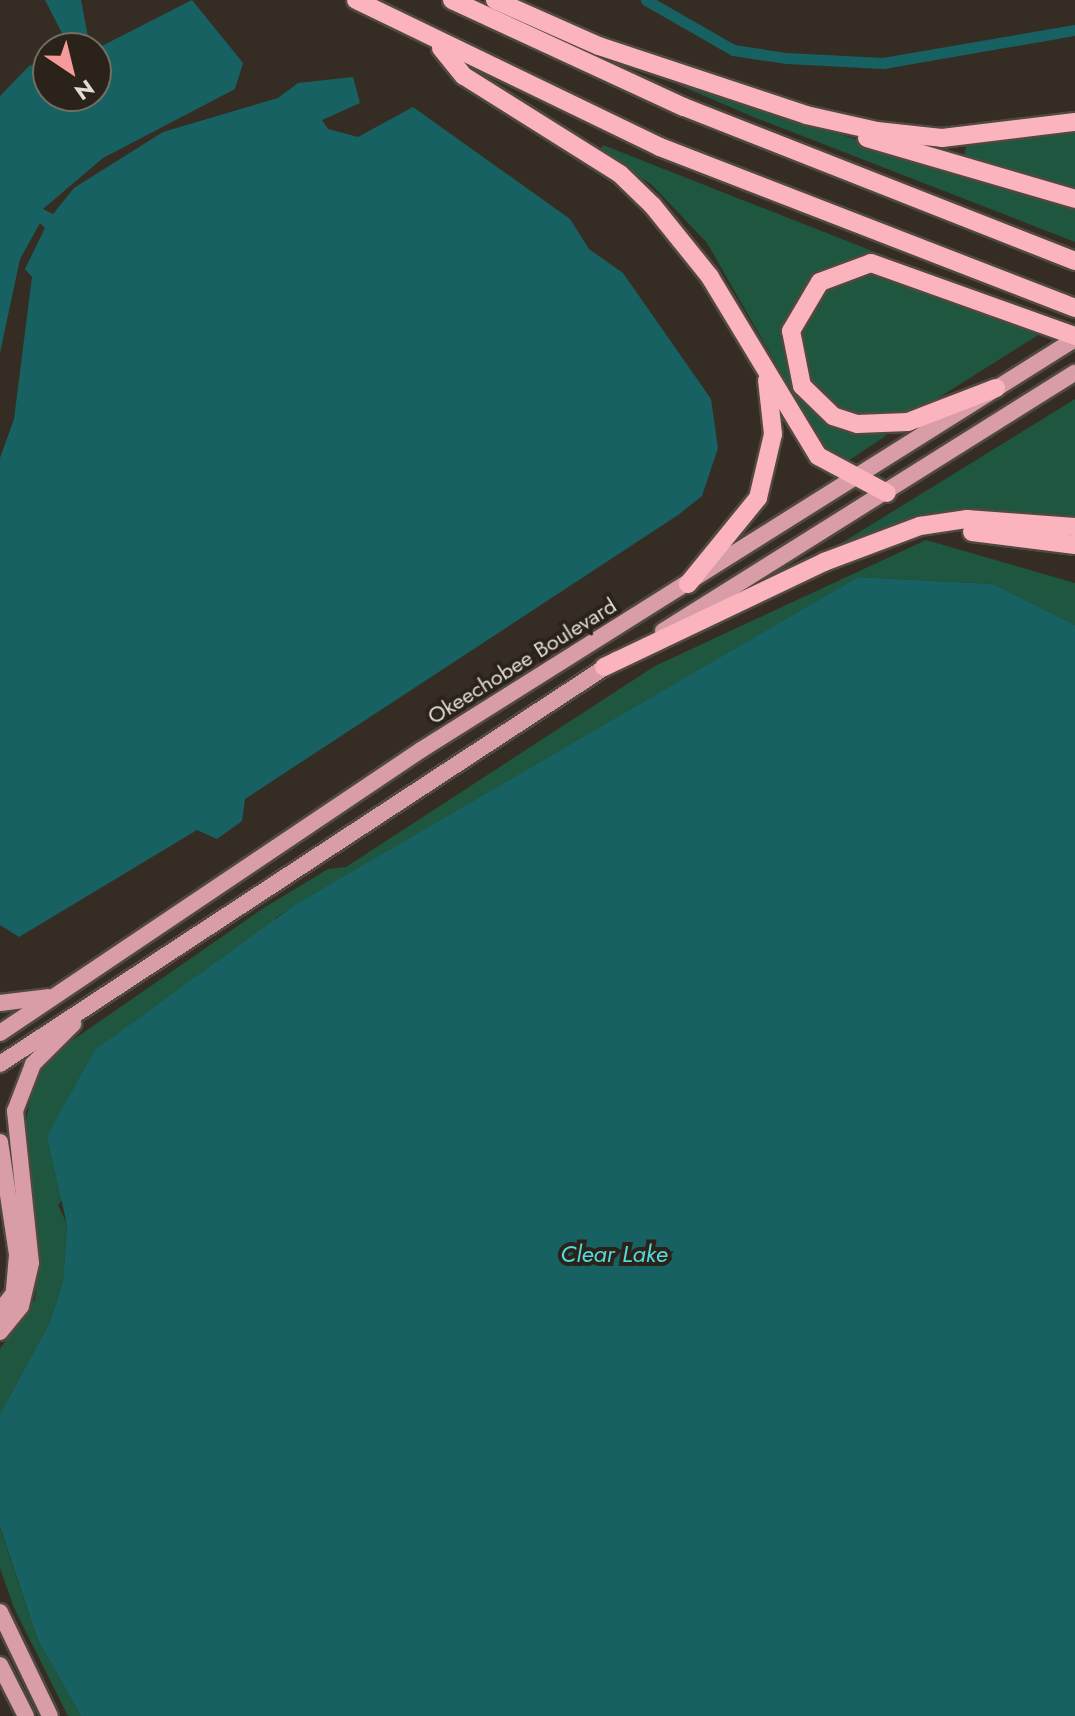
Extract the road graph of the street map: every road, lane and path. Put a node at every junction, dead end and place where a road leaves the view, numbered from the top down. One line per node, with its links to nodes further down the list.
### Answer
1 (356, 0): 4 (highway)
2 (452, 0): 8 (highway)
3 (495, 0): 5 (highway)
4 (437, 43): 9 (highway); 12 (highway)
5 (806, 115): 6 (highway); 7 (highway)
6 (1075, 122)
7 (1075, 199)
8 (1075, 261)
9 (1075, 308)
10 (1075, 337): 13 (main road, Okeechobee Boulevard); 13 (highway)
11 (1075, 373): 15 (main road)
12 (767, 378): 14 (highway); 19 (highway)
13 (996, 388): 14 (main road, Okeechobee Boulevard)
14 (853, 481): 15 (highway); 19 (main road, Okeechobee Boulevard)
15 (887, 493): 20 (main road)
16 (1075, 527): 17 (highway)
17 (878, 540): 18 (highway); 20 (highway)
18 (1075, 545)
19 (688, 584): 22 (main road, Okeechobee Boulevard)
20 (604, 667): 21 (main road)
21 (114, 987): 25 (main road); 28 (main road)
22 (53, 996): 23 (main road); 24 (main road, Okeechobee Boulevard)
23 (0, 1003)
24 (0, 1033)
25 (0, 1064)
26 (0, 1142): 27 (main road)
27 (0, 1311)
28 (0, 1332)
29 (0, 1612): 32 (main road)
30 (0, 1665): 31 (main road)
31 (26, 1716)
32 (50, 1716)

